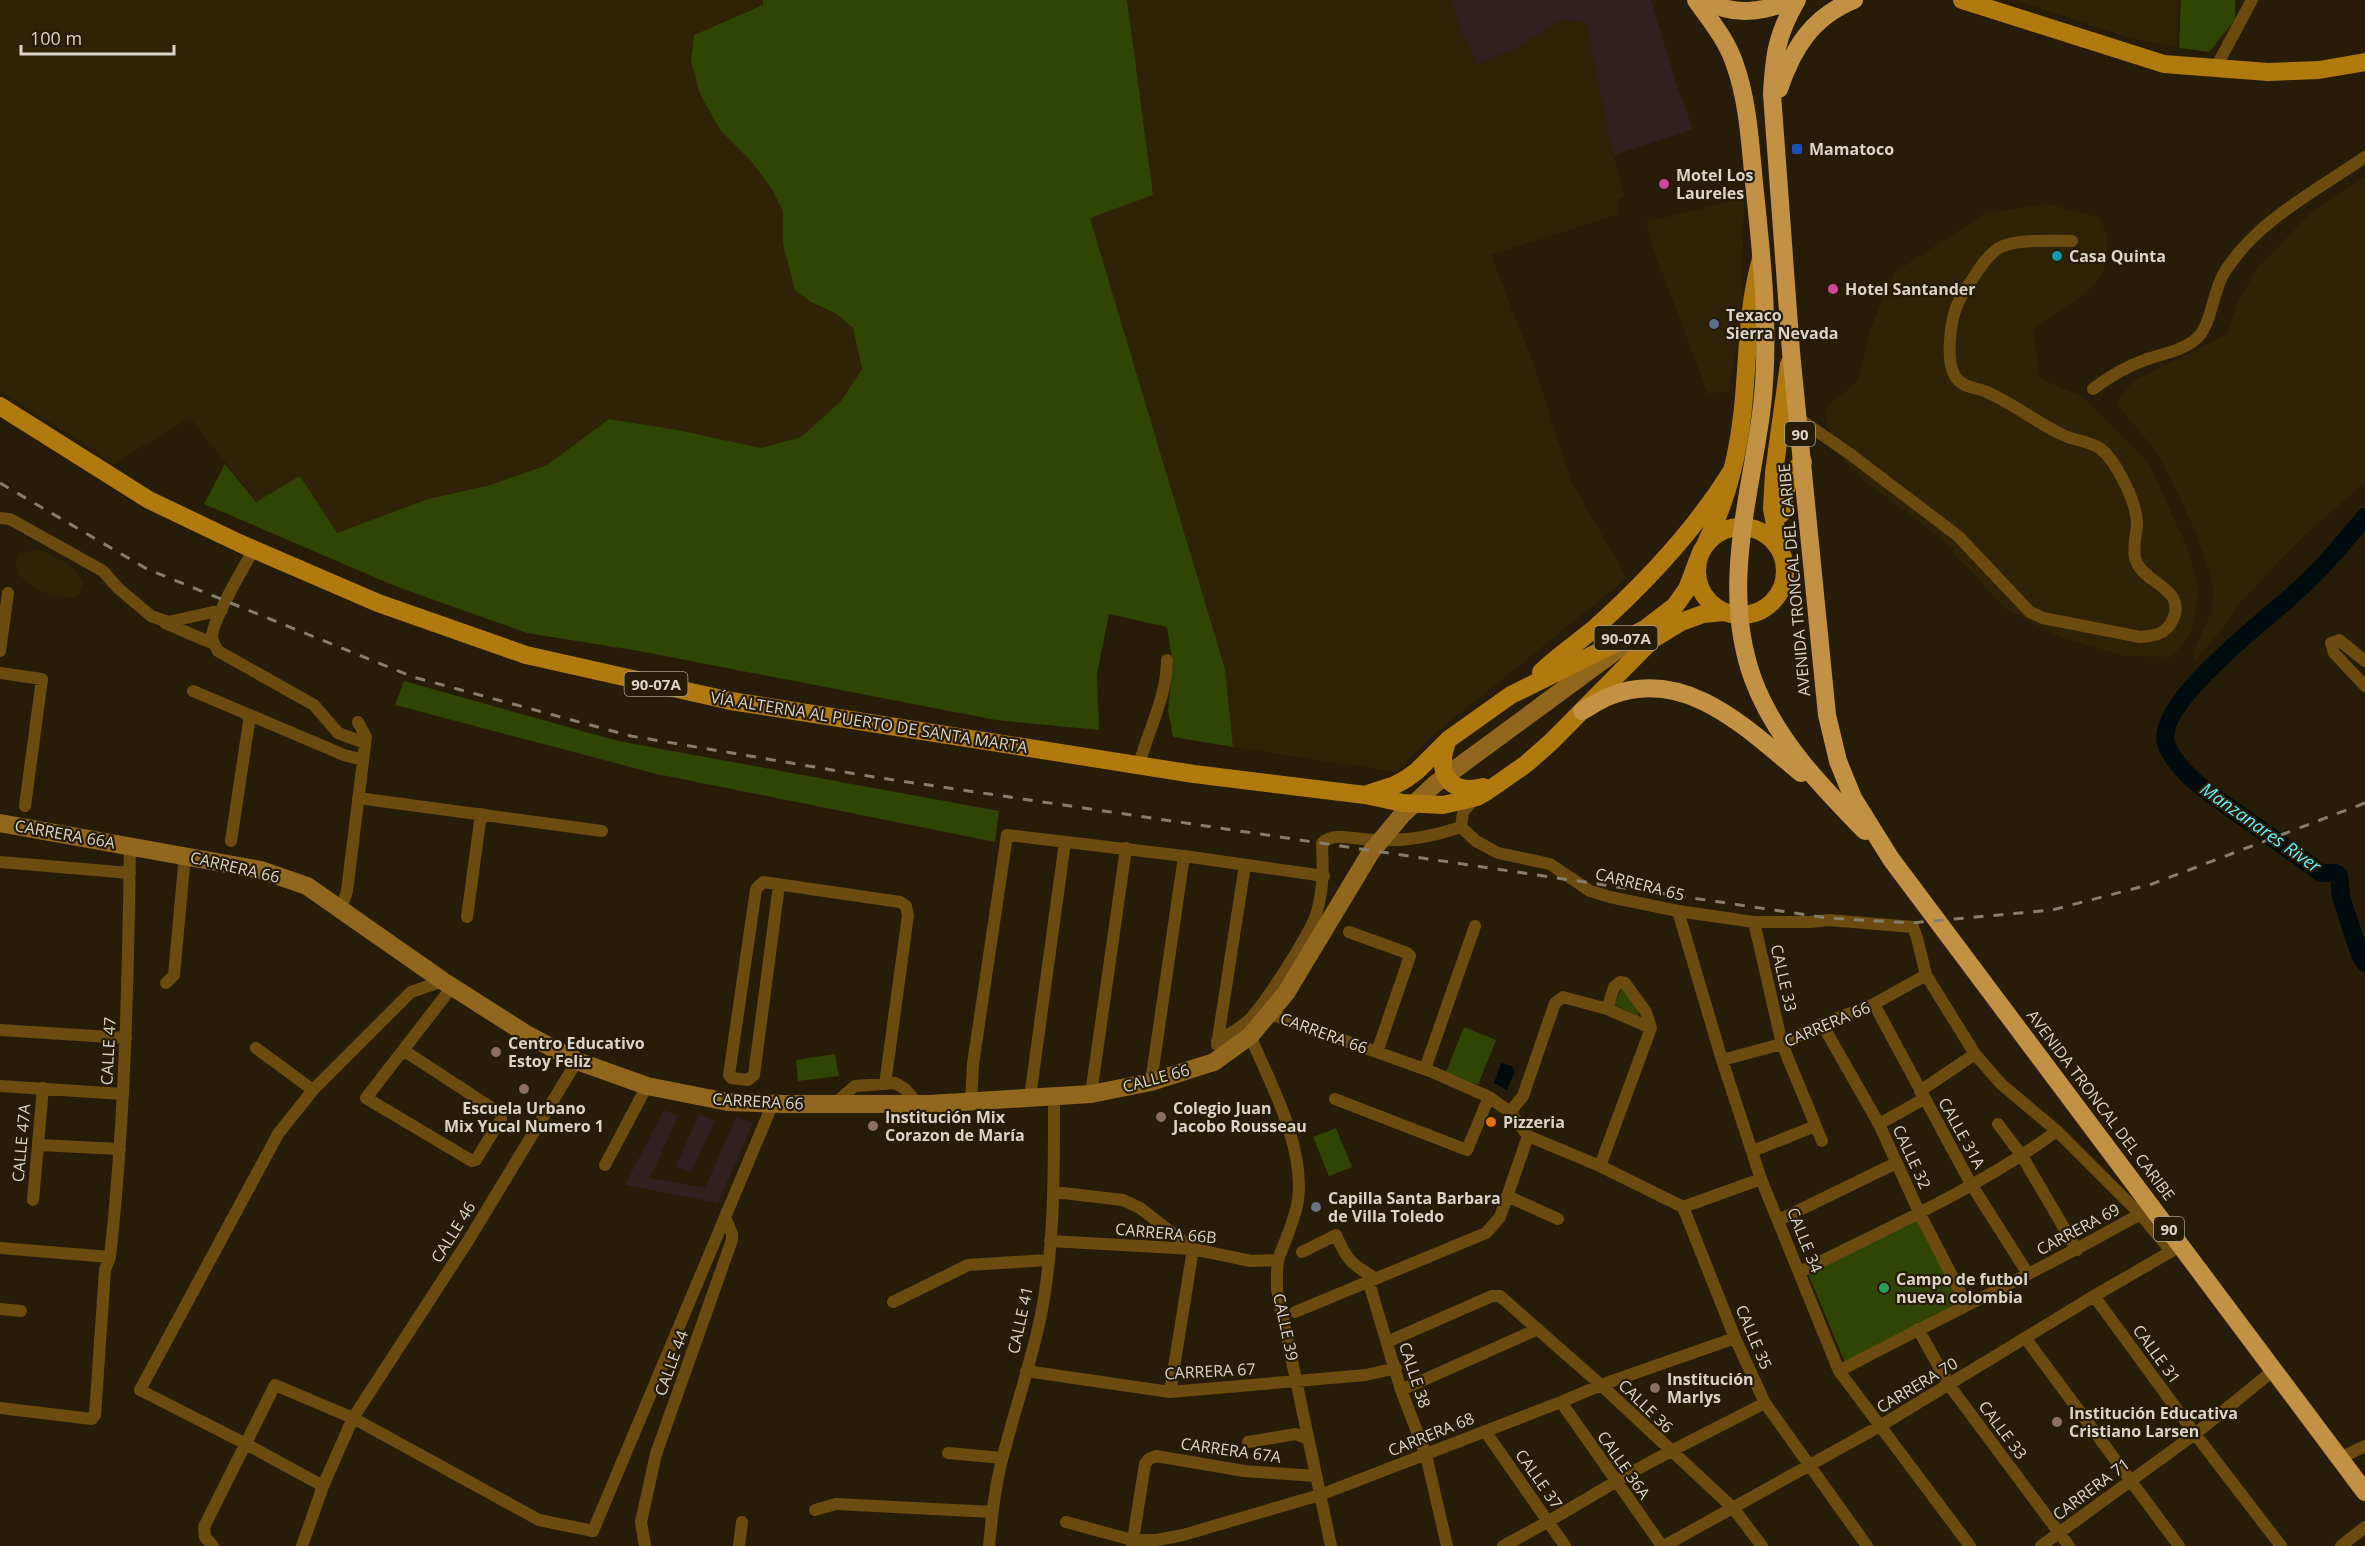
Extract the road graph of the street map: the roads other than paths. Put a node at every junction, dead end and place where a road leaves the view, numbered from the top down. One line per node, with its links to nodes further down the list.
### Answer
1 (1696, 0): 13 (highway, AVENIDA TRONCAL DEL CARIBE / 90)
2 (1707, 0): 3 (highway)
3 (1791, 0)
4 (1797, 0): 10 (highway, AVENIDA TRONCAL DEL CARIBE / 90)
5 (1854, 0): 10 (highway)
6 (1962, 0): 9 (main road)
7 (2252, 0): 9 (street)
8 (2365, 62): 9 (main road)
9 (2215, 69)
10 (1775, 132): 14 (highway, AVENIDA TRONCAL DEL CARIBE / 90)
11 (2365, 157): 15 (street)
12 (2072, 241): 17 (street)
13 (1762, 258): 19 (main road, VÍA ALTERNA AL PUERTO DE SANTA MARTA); 49 (highway, AVENIDA TRONCAL DEL CARIBE / 90)
14 (1791, 352): 17 (highway, AVENIDA TRONCAL DEL CARIBE / 90); 21 (main road)
15 (2093, 389)
16 (0, 406): 22 (main road, VÍA ALTERNA AL PUERTO DE SANTA MARTA / 90-07A)
17 (1798, 418): 18 (highway, AVENIDA TRONCAL DEL CARIBE / 90)
18 (1803, 462): 21 (main road); 61 (highway, AVENIDA TRONCAL DEL CARIBE / 90)
19 (1731, 472): 24 (main road, VÍA ALTERNA AL PUERTO DE SANTA MARTA); 35 (main road)
20 (0, 518): 28 (street)
21 (1777, 530): 23 (main road)
22 (254, 549): 26 (street); 44 (main road, VÍA ALTERNA AL PUERTO DE SANTA MARTA / 90-07A)
23 (1780, 549): 24 (main road); 27 (main road)
24 (1702, 551): 27 (main road); 29 (main road, VÍA ALTERNA AL PUERTO DE SANTA MARTA / 90-07A)
25 (8, 593): 31 (street)
26 (222, 610): 28 (street); 30 (street)
27 (1724, 612): 29 (main road, VÍA ALTERNA AL PUERTO DE SANTA MARTA / 90-07A)
28 (161, 621): 30 (street)
29 (1649, 634): 35 (main road, VÍA ALTERNA AL PUERTO DE SANTA MARTA / 90-07A); 38 (main road, VÍA ALTERNA AL PUERTO DE SANTA MARTA / 90-07A); 78 (street)
30 (214, 644): 42 (street)
31 (0, 651)
32 (1167, 660): 44 (street)
33 (2365, 661): 36 (street)
34 (0, 673): 50 (street)
35 (1527, 686): 41 (main road, VÍA ALTERNA AL PUERTO DE SANTA MARTA / 90-07A)
36 (2365, 686)
37 (193, 691): 39 (street)
38 (1582, 711): 45 (main road, VÍA ALTERNA AL PUERTO DE SANTA MARTA / 90-07A); 49 (highway)
39 (250, 715): 43 (street); 55 (street)
40 (358, 722): 42 (street)
41 (1449, 739): 45 (main road); 46 (main road, VÍA ALTERNA AL PUERTO DE SANTA MARTA / 90-07A)
42 (365, 743): 43 (street)
43 (363, 760): 48 (street)
44 (1139, 765): 46 (main road, VÍA ALTERNA AL PUERTO DE SANTA MARTA / 90-07A)
45 (1505, 780): 47 (main road, VÍA ALTERNA AL PUERTO DE SANTA MARTA / 90-07A)
46 (1365, 795): 47 (main road, VÍA ALTERNA AL PUERTO DE SANTA MARTA / 90-07A)
47 (1477, 796): 53 (street)
48 (358, 798): 51 (street); 67 (street)
49 (1835, 800): 61 (highway, AVENIDA TRONCAL DEL CARIBE / 90)
50 (25, 806)
51 (481, 814): 54 (street); 69 (street)
52 (0, 823): 57 (street, CARRERA 66A)
53 (1461, 827): 65 (street); 68 (street, CARRERA 65)
54 (602, 831)
55 (231, 842)
56 (1065, 842): 58 (street); 103 (street); 107 (street)
57 (130, 845): 59 (street, CARRERA 66); 64 (street, CALLE 47)
58 (1126, 848): 60 (street); 101 (street)
59 (185, 855): 67 (street, CARRERA 66); 74 (street)
60 (1184, 856): 63 (street); 94 (street)
61 (1891, 859): 138 (highway, AVENIDA TRONCAL DEL CARIBE / 90)
62 (0, 862): 64 (street)
63 (1245, 865): 65 (street); 84 (street)
64 (130, 873): 83 (street, CALLE 47)
65 (1324, 876): 84 (street)
66 (779, 885): 66 (street); 95 (street)
67 (340, 909): 75 (street, CARRERA 66)
68 (1678, 911): 70 (street, CARRERA 65); 90 (street, CALLE 34)
69 (467, 917)
70 (1754, 922): 73 (street, CARRERA 65); 85 (street, CALLE 33)
71 (1475, 926): 93 (street)
72 (1349, 932): 88 (street, CARRERA 66)
73 (1926, 975): 76 (street, CARRERA 66); 89 (street)
74 (166, 983)
75 (447, 984): 87 (street); 91 (street, CARRERA 66); 99 (street)
76 (1874, 1004): 79 (street, CARRERA 66); 102 (street, CALLE 31A)
77 (1607, 1009): 80 (street); 80 (street); 111 (street)
78 (1270, 1014): 82 (street); 88 (street, CARRERA 66)
79 (1822, 1024): 85 (street, CARRERA 66); 112 (street, CALLE 32)
80 (1651, 1028): 124 (street)
81 (0, 1030): 83 (street)
82 (1250, 1036): 92 (street, CALLE 66); 144 (street, CALLE 39)
83 (126, 1038): 100 (street, CALLE 47)
84 (1217, 1041): 92 (street)
85 (1782, 1044): 90 (street, CARRERA 66); 114 (street, CALLE 33)
86 (256, 1048): 99 (street)
87 (403, 1050): 87 (street)
88 (1377, 1052): 93 (street, CARRERA 66)
89 (1975, 1054): 102 (street); 115 (street)
90 (1722, 1060): 120 (street, CALLE 34)
91 (577, 1061): 97 (street, CARRERA 66); 171 (street, CALLE 46)
92 (1215, 1062): 94 (street, CALLE 66)
93 (1425, 1069): 105 (street, CARRERA 66)
94 (1151, 1082): 101 (street, CALLE 66)
95 (885, 1084): 109 (street); 110 (street)
96 (0, 1086): 98 (street)
97 (647, 1086): 108 (street, CARRERA 66); 123 (street)
98 (43, 1088): 100 (street); 118 (street, CALLE 47A)
99 (313, 1090): 177 (street)
100 (123, 1094): 119 (street, CALLE 47)
101 (1090, 1094): 104 (street, CALLE 66)
102 (1922, 1095): 112 (street); 126 (street, CALLE 31A)
103 (1030, 1096): 104 (street, CARRERA 66); 107 (street, CARRERA 66)
104 (1054, 1097): 127 (street, CALLE 41)
105 (1489, 1097): 106 (street); 111 (street, CARRERA 66)
106 (1335, 1099)
107 (971, 1102): 110 (street, CARRERA 66)
108 (773, 1103): 109 (street, CARRERA 66); 133 (street)
109 (834, 1104): 110 (street, CARRERA 66)
110 (918, 1104)
111 (1510, 1112): 116 (street, CARRERA 66)
112 (1879, 1124): 122 (street, CALLE 32)
113 (1998, 1124): 121 (street)
114 (1815, 1126): 117 (street, CALLE 33); 120 (street)
115 (2057, 1131): 121 (street); 132 (street)
116 (1528, 1136): 124 (street); 128 (street)
117 (1822, 1141)
118 (38, 1145): 119 (street); 129 (street, CALLE 47A)
119 (120, 1149): 142 (street, CALLE 47)
120 (1753, 1151): 125 (street, CALLE 34)
121 (2022, 1156): 126 (street); 140 (street)
122 (1896, 1163): 131 (street, CALLE 32); 135 (street)
123 (605, 1165)
124 (1600, 1166): 130 (street)
125 (1761, 1179): 130 (street); 135 (street, CALLE 34)
126 (1971, 1184): 131 (street); 146 (street, CALLE 31A)
127 (1054, 1192): 136 (street, CALLE 41); 139 (street)
128 (1507, 1196): 134 (street); 147 (street)
129 (33, 1200)
130 (1683, 1207): 156 (street, CALLE 35)
131 (1919, 1212): 145 (street); 150 (street, CALLE 32)
132 (2140, 1214): 138 (street); 140 (street, CARRERA 69)
133 (725, 1216): 171 (street); 203 (street, CALLE 44)
134 (1558, 1219)
135 (1779, 1220): 145 (street, CALLE 34)
136 (1050, 1241): 139 (street, CARRERA 66B); 143 (street, CALLE 41)
137 (0, 1248): 142 (street)
138 (2176, 1248): 148 (street, CARRERA 70); 160 (highway, AVENIDA TRONCAL DEL CARIBE / 90)
139 (1193, 1249): 144 (street, CARRERA 66B); 167 (street)
140 (2077, 1250): 146 (street, CARRERA 69)
141 (1302, 1252): 147 (street)
142 (110, 1257): 170 (street, CALLE 47)
143 (1048, 1260): 149 (street); 161 (street, CALLE 41)
144 (1278, 1260): 163 (street, CALLE 39)
145 (1800, 1272): 162 (street, CALLE 34)
146 (2028, 1274): 150 (street, CARRERA 69)
147 (1373, 1281): 153 (street); 158 (street, CALLE 38)
148 (2094, 1296): 157 (street, CARRERA 70); 174 (street, CALLE 31)
149 (893, 1302)
150 (1967, 1305): 155 (street, CARRERA 69)
151 (0, 1309): 152 (street)
152 (21, 1311)
153 (1295, 1312)
154 (1538, 1329): 158 (street, CALLE 36); 164 (street, CALLE 36); 166 (street)
155 (1918, 1329): 162 (street, CARRERA 69); 165 (street, CALLE 33)
156 (1735, 1338): 164 (street, CARRERA 68); 169 (street, CALLE 35)
157 (2026, 1339): 165 (street, CARRERA 70); 186 (street)
158 (1387, 1342): 159 (street, CALLE 38)
159 (1396, 1368): 163 (street, CARRERA 67); 166 (street, CALLE 38)
160 (2274, 1370): 174 (street, CARRERA 71); 183 (highway, AVENIDA TRONCAL DEL CARIBE / 90)
161 (1026, 1371): 167 (street, CARRERA 67); 182 (street, CALLE 41)
162 (1839, 1371): 172 (street, CALLE 34)
163 (1298, 1381): 167 (street, CARRERA 67); 175 (street, CALLE 39)
164 (1601, 1385): 168 (street, CARRERA 68); 179 (street, CALLE 36)
165 (1948, 1385): 172 (street, CARRERA 70); 198 (street, CALLE 33)
166 (1401, 1390): 181 (street, CALLE 38)
167 (1170, 1392)
168 (1561, 1402): 173 (street, CARRERA 68); 187 (street, CALLE 36A)
169 (1765, 1403): 179 (street); 184 (street, CALLE 35)
170 (0, 1408)
171 (353, 1418): 177 (street); 188 (street, CALLE 46)
172 (1880, 1426): 184 (street, CARRERA 70); 213 (street, CALLE 34)
173 (1485, 1431): 181 (street, CARRERA 68); 196 (street, CALLE 37)
174 (2195, 1434): 186 (street, CARRERA 71); 217 (street, CALLE 31)
175 (1308, 1439): 176 (street, CARRERA 67A); 185 (street, CALLE 39)
176 (1248, 1442)
177 (244, 1443): 188 (street); 202 (street)
178 (2365, 1446): 183 (street)
179 (1670, 1451): 187 (street); 191 (street, CALLE 36)
180 (948, 1453): 182 (street)
181 (1426, 1455): 190 (street, CARRERA 68); 207 (street, CALLE 38)
182 (1002, 1458): 193 (street, CALLE 41)
183 (2340, 1458): 189 (highway, AVENIDA TRONCAL DEL CARIBE / 90)
184 (1809, 1467): 191 (street, CARRERA 70); 212 (street, CALLE 35)
185 (1316, 1476): 190 (street, CALLE 39); 200 (street, CARRERA 67A)
186 (2128, 1480): 198 (street, CARRERA 71); 216 (street)
187 (1615, 1482): 196 (street); 210 (street, CALLE 36A)
188 (323, 1486): 201 (street, CALLE 46)
189 (2365, 1492)
190 (1320, 1495): 199 (street, CARRERA 68); 206 (street, CALLE 39)
191 (1733, 1508): 210 (street, CARRERA 70); 211 (street, CALLE 36)
192 (815, 1510): 193 (street)
193 (992, 1512): 205 (street, CALLE 41)
194 (742, 1522): 204 (street)
195 (1066, 1522): 200 (street, CARRERA 68)
196 (1549, 1522): 208 (street); 209 (street, CALLE 37)
197 (2365, 1527): 218 (street)
198 (2059, 1533): 214 (street, CARRERA 71); 215 (street, CALLE 33)
199 (1168, 1542): 200 (street, CARRERA 68)
200 (1132, 1543)
201 (304, 1545)
202 (213, 1546)
203 (645, 1546)
204 (739, 1546)
205 (988, 1546)
206 (1331, 1546)
207 (1447, 1546)
208 (1503, 1546)
209 (1565, 1546)
210 (1663, 1546)
211 (1762, 1546)
212 (1867, 1546)
213 (1970, 1546)
214 (2041, 1546)
215 (2069, 1546)
216 (2179, 1546)
217 (2281, 1546)
218 (2341, 1546)

